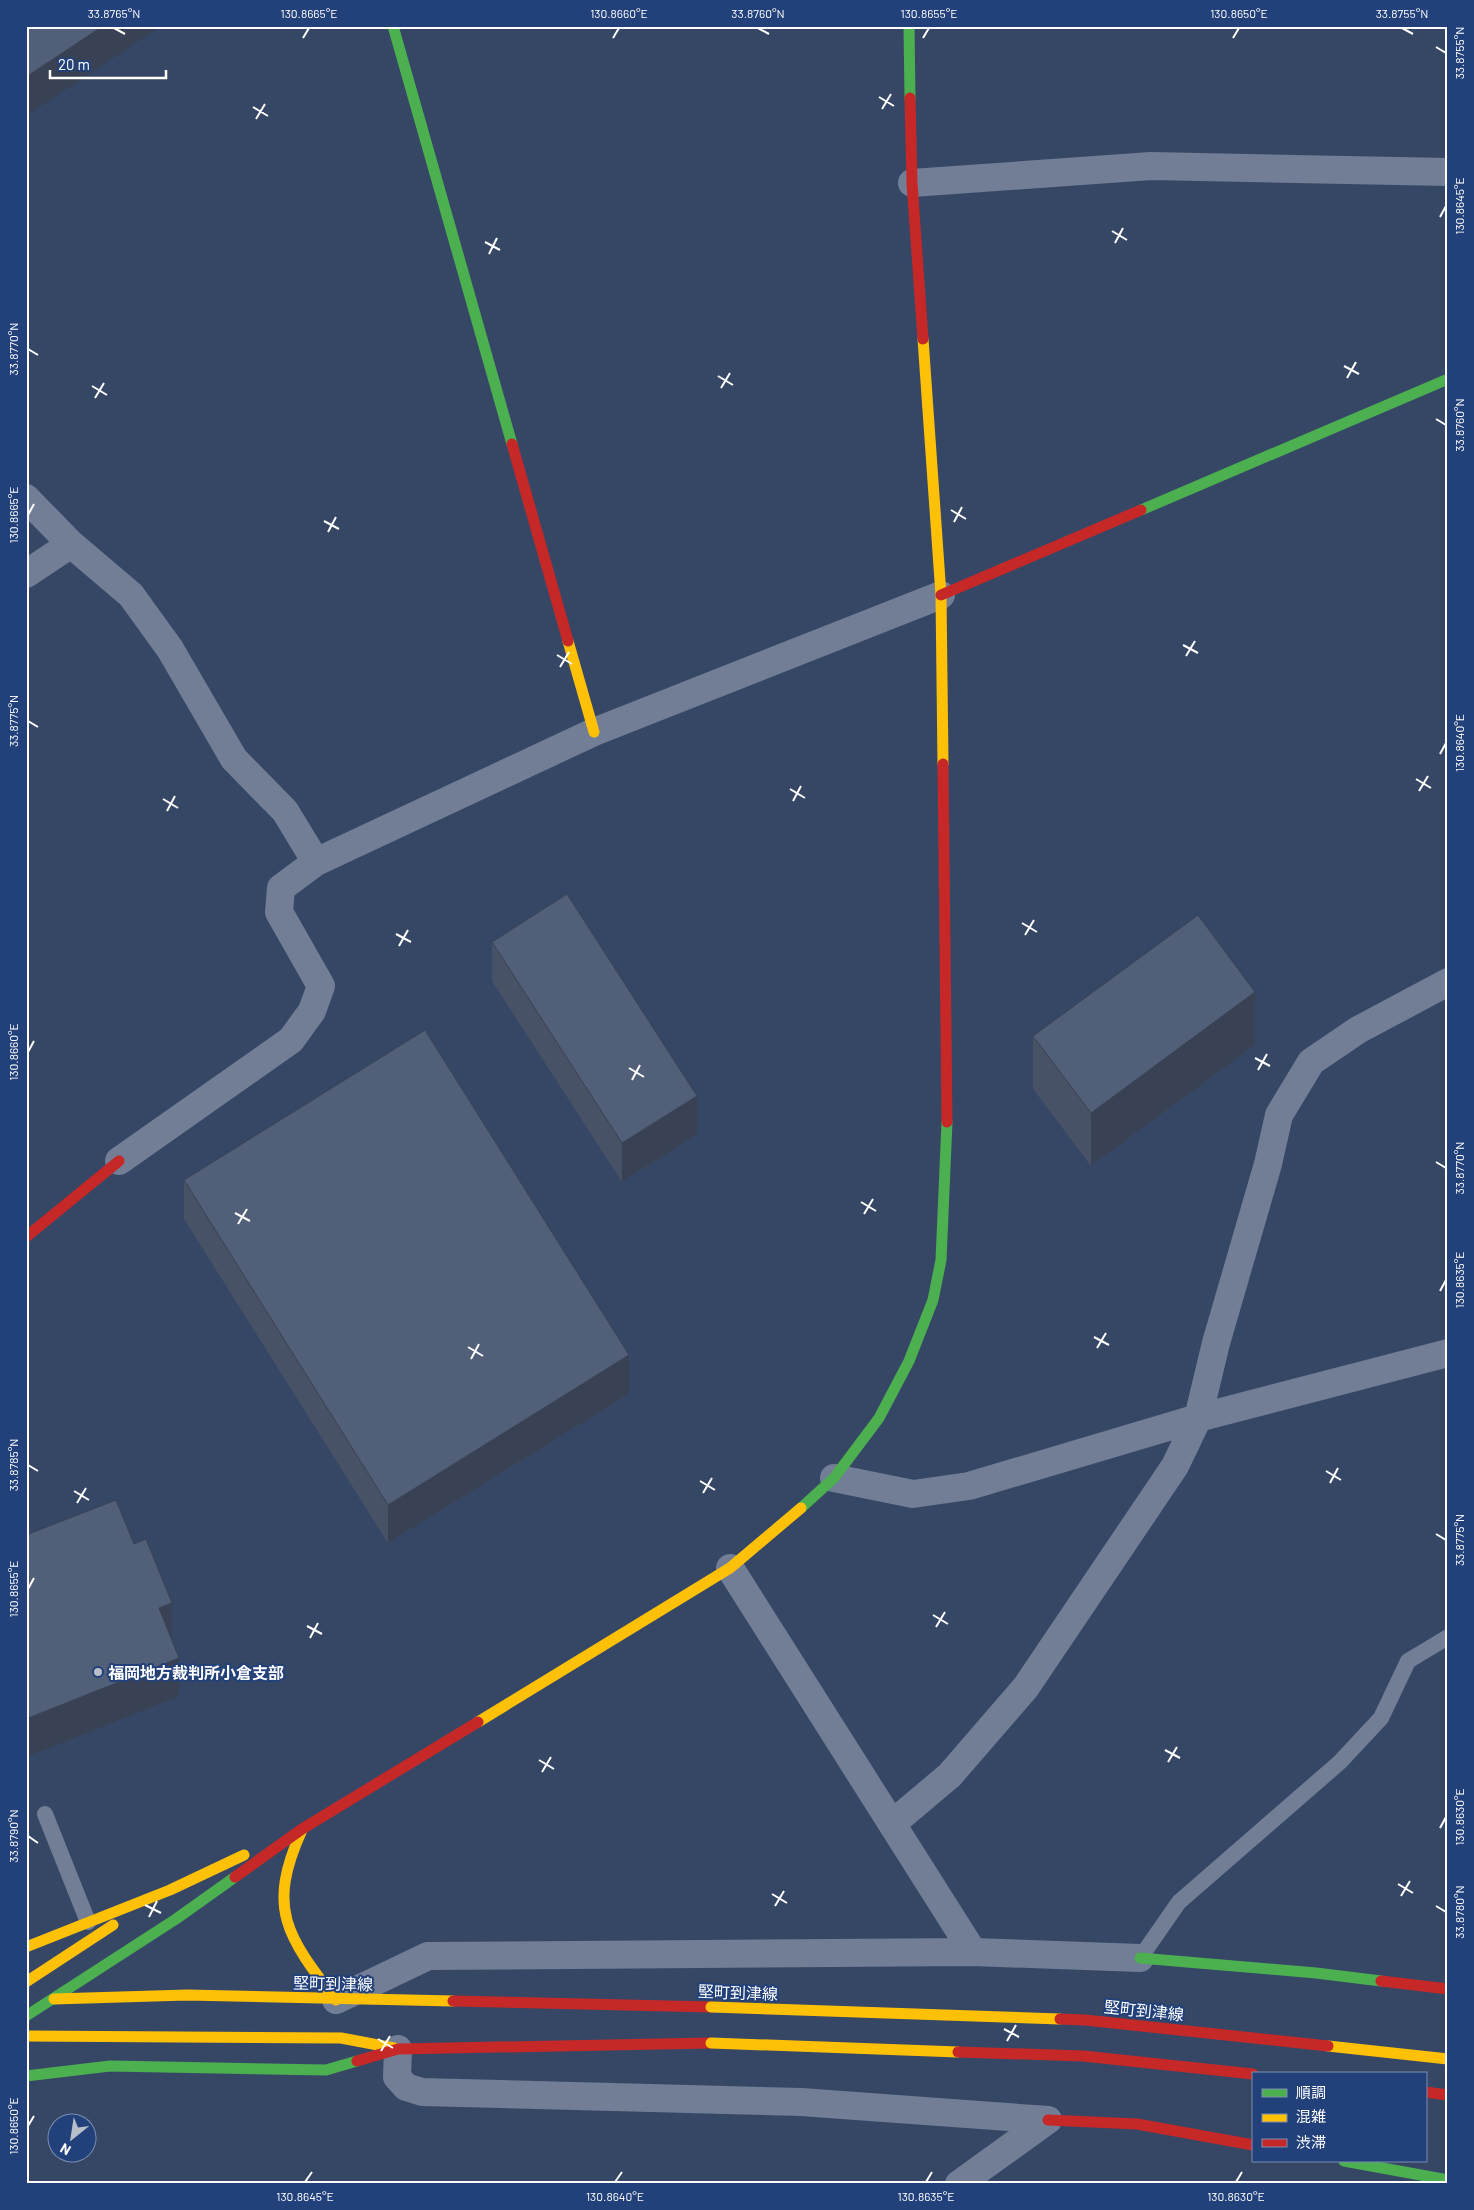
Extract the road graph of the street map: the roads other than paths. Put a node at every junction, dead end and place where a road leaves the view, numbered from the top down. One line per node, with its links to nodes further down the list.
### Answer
1 (393, 26): 10 (street)
2 (908, 26): 4 (street)
3 (1448, 172): 4 (street)
4 (912, 183): 9 (street)
5 (1448, 379): 9 (street)
6 (26, 498): 7 (street)
7 (71, 544): 8 (street); 11 (street)
8 (26, 574)
9 (941, 595): 10 (street); 17 (street)
10 (594, 732): 11 (street)
11 (316, 862): 13 (street)
12 (1448, 982): 16 (street)
13 (119, 1162): 14 (street)
14 (26, 1237)
15 (1448, 1353): 16 (street)
16 (1198, 1418): 17 (street); 21 (street)
17 (834, 1478): 18 (street)
18 (730, 1568): 21 (street); 22 (street)
19 (1448, 1637): 27 (lane)
20 (45, 1814): 24 (lane)
21 (892, 1823): 26 (street)
22 (302, 1829): 23 (street); 32 (street); 33 (street)
23 (170, 1890): 24 (street); 28 (street)
24 (88, 1922): 25 (street)
25 (26, 1947)
26 (973, 1952): 27 (street); 32 (street)
27 (1140, 1958): 30 (street)
28 (60, 1960): 29 (street); 33 (street)
29 (26, 1982)
30 (1448, 1989)
31 (26, 2000): 33 (street)
32 (336, 2000): 33 (street, 堅町到津線); 40 (street, 堅町到津線, bridge)
33 (56, 2004): 34 (street, 堅町到津線); 35 (street)
34 (26, 2006)
35 (26, 2016)
36 (75, 2024): 37 (street)
37 (101, 2035): 38 (street); 39 (street)
38 (26, 2036)
39 (398, 2049): 41 (street, bridge); 42 (street); 45 (street)
40 (1448, 2059)
41 (1252, 2074)
42 (26, 2076)
43 (1426, 2092): 44 (street)
44 (1448, 2095)
45 (1048, 2120): 46 (street); 49 (street)
46 (1252, 2145)
47 (1349, 2162): 48 (street)
48 (1448, 2180)
49 (959, 2184)

